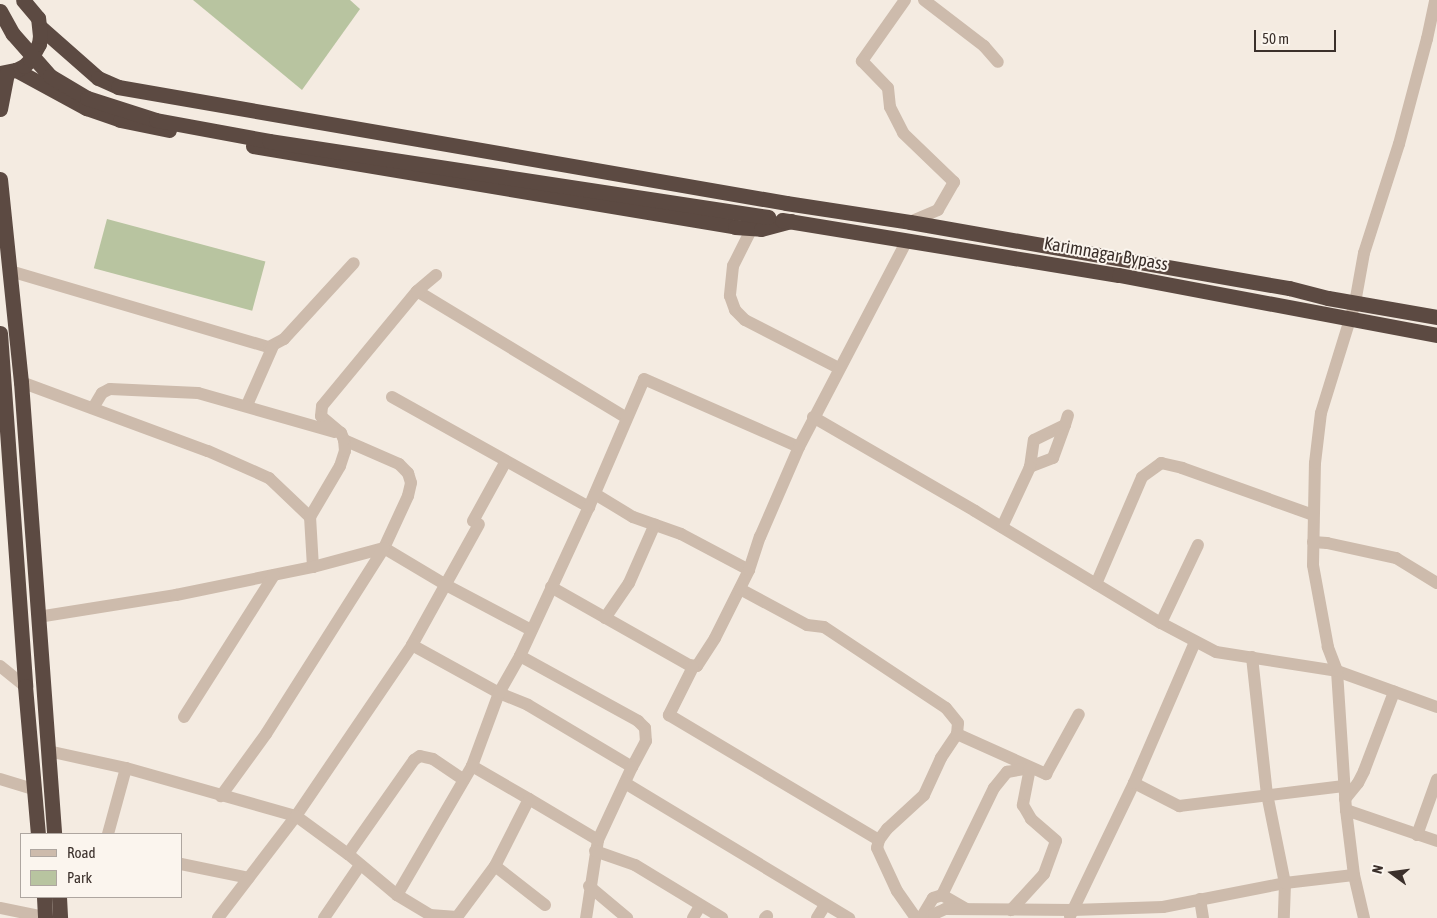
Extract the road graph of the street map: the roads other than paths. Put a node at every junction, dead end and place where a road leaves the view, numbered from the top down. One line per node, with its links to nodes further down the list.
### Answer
1 (23, 0): 6 (highway)
2 (905, 0): 12 (street)
3 (924, 0): 7 (street)
4 (1435, 0): 19 (street)
5 (0, 11): 11 (highway, Karimnagar Bypass, bridge)
6 (40, 27): 8 (highway); 12 (highway)
7 (998, 62)
8 (8, 72): 9 (highway); 13 (highway)
9 (0, 109)
10 (0, 179): 16 (highway)
11 (791, 221): 13 (highway); 14 (highway, Karimnagar Bypass)
12 (910, 222): 19 (highway)
13 (752, 228): 25 (street)
14 (907, 240): 21 (highway, Karimnagar Bypass); 25 (street)
15 (354, 263): 24 (street)
16 (10, 271): 24 (street); 26 (highway)
17 (436, 275): 18 (street)
18 (417, 291): 31 (street); 32 (street)
19 (1355, 303): 20 (highway); 21 (street)
20 (1437, 317)
21 (1350, 318): 23 (highway, Karimnagar Bypass); 38 (street)
22 (0, 333): 64 (highway)
23 (1437, 335)
24 (273, 346): 28 (street)
25 (839, 368): 30 (street)
26 (21, 382): 29 (street); 53 (highway)
27 (392, 397): 34 (street)
28 (247, 405): 29 (street); 32 (street)
29 (93, 408): 39 (street)
30 (813, 417): 33 (street); 41 (street)
31 (627, 418): 33 (street); 36 (street)
32 (343, 437): 39 (street); 44 (street)
33 (799, 447): 46 (street)
34 (506, 462): 37 (street); 50 (street)
35 (1030, 467): 35 (street); 41 (street)
36 (595, 494): 37 (street); 40 (street)
37 (589, 508): 51 (street)
38 (1313, 515): 42 (street); 49 (street)
39 (310, 517): 45 (street)
40 (655, 524): 46 (street); 54 (street)
41 (1002, 527): 49 (street)
42 (1313, 542): 48 (street); 63 (street)
43 (1198, 545): 55 (street)
44 (384, 548): 45 (street); 50 (street); 83 (street)
45 (313, 567): 47 (street)
46 (749, 570): 52 (street)
47 (274, 575): 53 (street); 69 (street)
48 (1437, 583)
49 (1096, 584): 55 (street)
50 (446, 585): 56 (street); 58 (street)
51 (551, 587): 54 (street); 56 (street)
52 (740, 589): 62 (street); 70 (street)
53 (38, 617): 71 (highway)
54 (605, 618): 62 (street)
55 (1161, 623): 57 (street)
56 (531, 630): 59 (street)
57 (1196, 642): 60 (street); 80 (street)
58 (412, 645): 66 (street); 86 (street)
59 (520, 656): 66 (street); 73 (street)
60 (1252, 657): 63 (street); 82 (street)
61 (0, 666): 64 (street)
62 (693, 667): 91 (street)
63 (1337, 671): 65 (street); 85 (street)
64 (25, 686): 81 (highway)
65 (1394, 692): 67 (street); 85 (street)
66 (499, 693): 72 (street); 73 (street)
67 (1437, 707)
68 (1080, 714): 75 (street)
69 (184, 717)
70 (957, 734): 75 (street); 91 (street)
71 (48, 751): 74 (street); 88 (highway)
72 (472, 766): 78 (street); 84 (street)
73 (632, 767): 79 (street)
74 (126, 768): 83 (street); 89 (street)
75 (1030, 768): 103 (street); 112 (street)
76 (0, 779): 81 (street)
77 (1437, 779): 90 (street)
78 (464, 780): 94 (street); 102 (street)
79 (625, 783): 93 (street); 108 (street)
80 (1134, 783): 82 (street); 114 (street)
81 (34, 790): 87 (highway)
82 (1267, 794): 85 (street); 100 (street)
83 (222, 796): 86 (street)
84 (529, 799): 93 (street); 97 (street)
85 (1345, 799): 90 (street); 98 (street)
86 (296, 816): 94 (street); 99 (street)
87 (38, 833)
88 (54, 833)
89 (108, 833)
90 (1417, 835): 92 (street)
91 (879, 840): 125 (street)
92 (1437, 842)
93 (596, 846): 101 (street); 109 (street)
94 (348, 854): 96 (street)
95 (182, 864): 99 (street)
96 (360, 866): 102 (street); 117 (street)
97 (495, 866): 107 (street); 118 (street)
98 (1354, 876): 100 (street); 130 (street)
99 (249, 878): 116 (street)
100 (1285, 883): 106 (street); 129 (street)
101 (589, 886): 119 (street); 120 (street)
102 (397, 895): 118 (street)
103 (942, 895): 111 (street); 126 (street)
104 (44, 898): 115 (highway)
105 (59, 898): 115 (highway)
106 (1200, 899): 113 (street); 128 (street)
107 (545, 905)
108 (825, 905): 123 (street); 124 (street)
109 (700, 906): 121 (street); 122 (street)
110 (0, 908): 115 (street)
111 (966, 909): 112 (street); 127 (street)
112 (1011, 910): 114 (street)
113 (1162, 912): 114 (street)
114 (1071, 914)
115 (50, 918)
116 (218, 918)
117 (324, 918)
118 (457, 918)
119 (586, 918)
120 (627, 918)
121 (693, 918)
122 (722, 918)
123 (817, 918)
124 (849, 918)
125 (916, 918)
126 (921, 918)
127 (931, 918)
128 (1203, 918)
129 (1284, 918)
130 (1364, 918)

